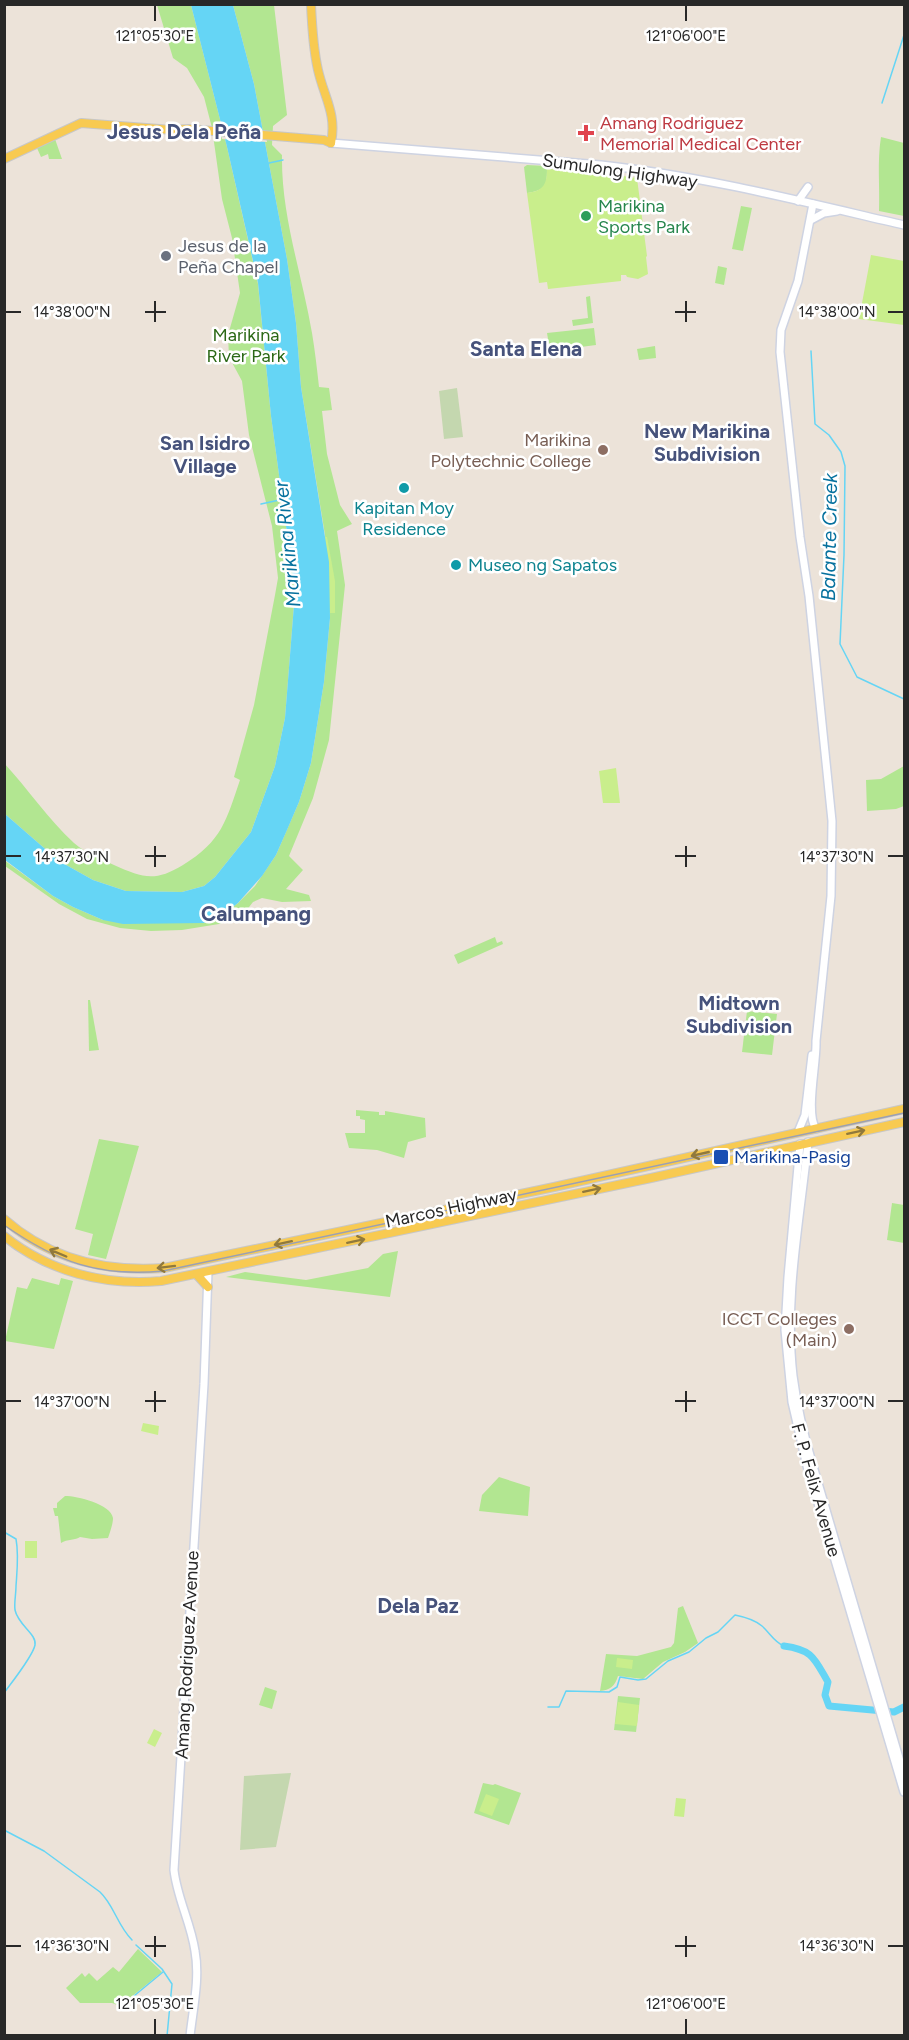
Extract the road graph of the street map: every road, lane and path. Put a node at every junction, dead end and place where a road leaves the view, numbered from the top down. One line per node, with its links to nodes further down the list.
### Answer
1 (311, 4): 2 (main road)
2 (326, 143): 3 (main road); 5 (main road, Sumulong Highway)
3 (4, 159)
4 (808, 187): 5 (main road)
5 (798, 201): 6 (main road, Sumulong Highway)
6 (813, 204): 7 (main road, Sumulong Highway); 8 (main road)
7 (843, 211): 8 (main road); 9 (main road, Sumulong Highway)
8 (811, 220): 10 (main road)
9 (904, 225)
10 (816, 1041): 13 (main road); 14 (main road)
11 (904, 1109): 13 (main road, Marcos Highway)
12 (904, 1122): 15 (main road, Marcos Highway, one-way to 12)
13 (816, 1128): 14 (main road, Marcos Highway)
14 (798, 1132): 16 (main road, Marcos Highway, one-way to 16)
15 (804, 1143): 17 (main road, Marcos Highway, one-way to 15); 27 (main road, F. P. Felix Avenue)
16 (468, 1205): 17 (main road); 19 (main road, Marcos Highway)
17 (471, 1216): 21 (main road, Marcos Highway, one-way to 17)
18 (4, 1219): 22 (main road, Marcos Highway, one-way to 18)
19 (320, 1235): 21 (main road); 22 (main road, Marcos Highway, one-way to 22)
20 (4, 1236): 25 (main road, Marcos Highway)
21 (323, 1248): 23 (main road, Marcos Highway)
22 (114, 1268): 25 (main road)
23 (208, 1272): 24 (main road, Marcos Highway); 26 (main road, Amang Rodriguez Avenue)
24 (197, 1275): 25 (main road, Marcos Highway); 26 (main road)
25 (111, 1281)
26 (208, 1287): 30 (main road, Amang Rodriguez Avenue)
27 (883, 1713): 28 (main road, F. P. Felix Avenue); 29 (main road, F. P. Felix Avenue)
28 (904, 1775)
29 (904, 1792)
30 (190, 2036)

